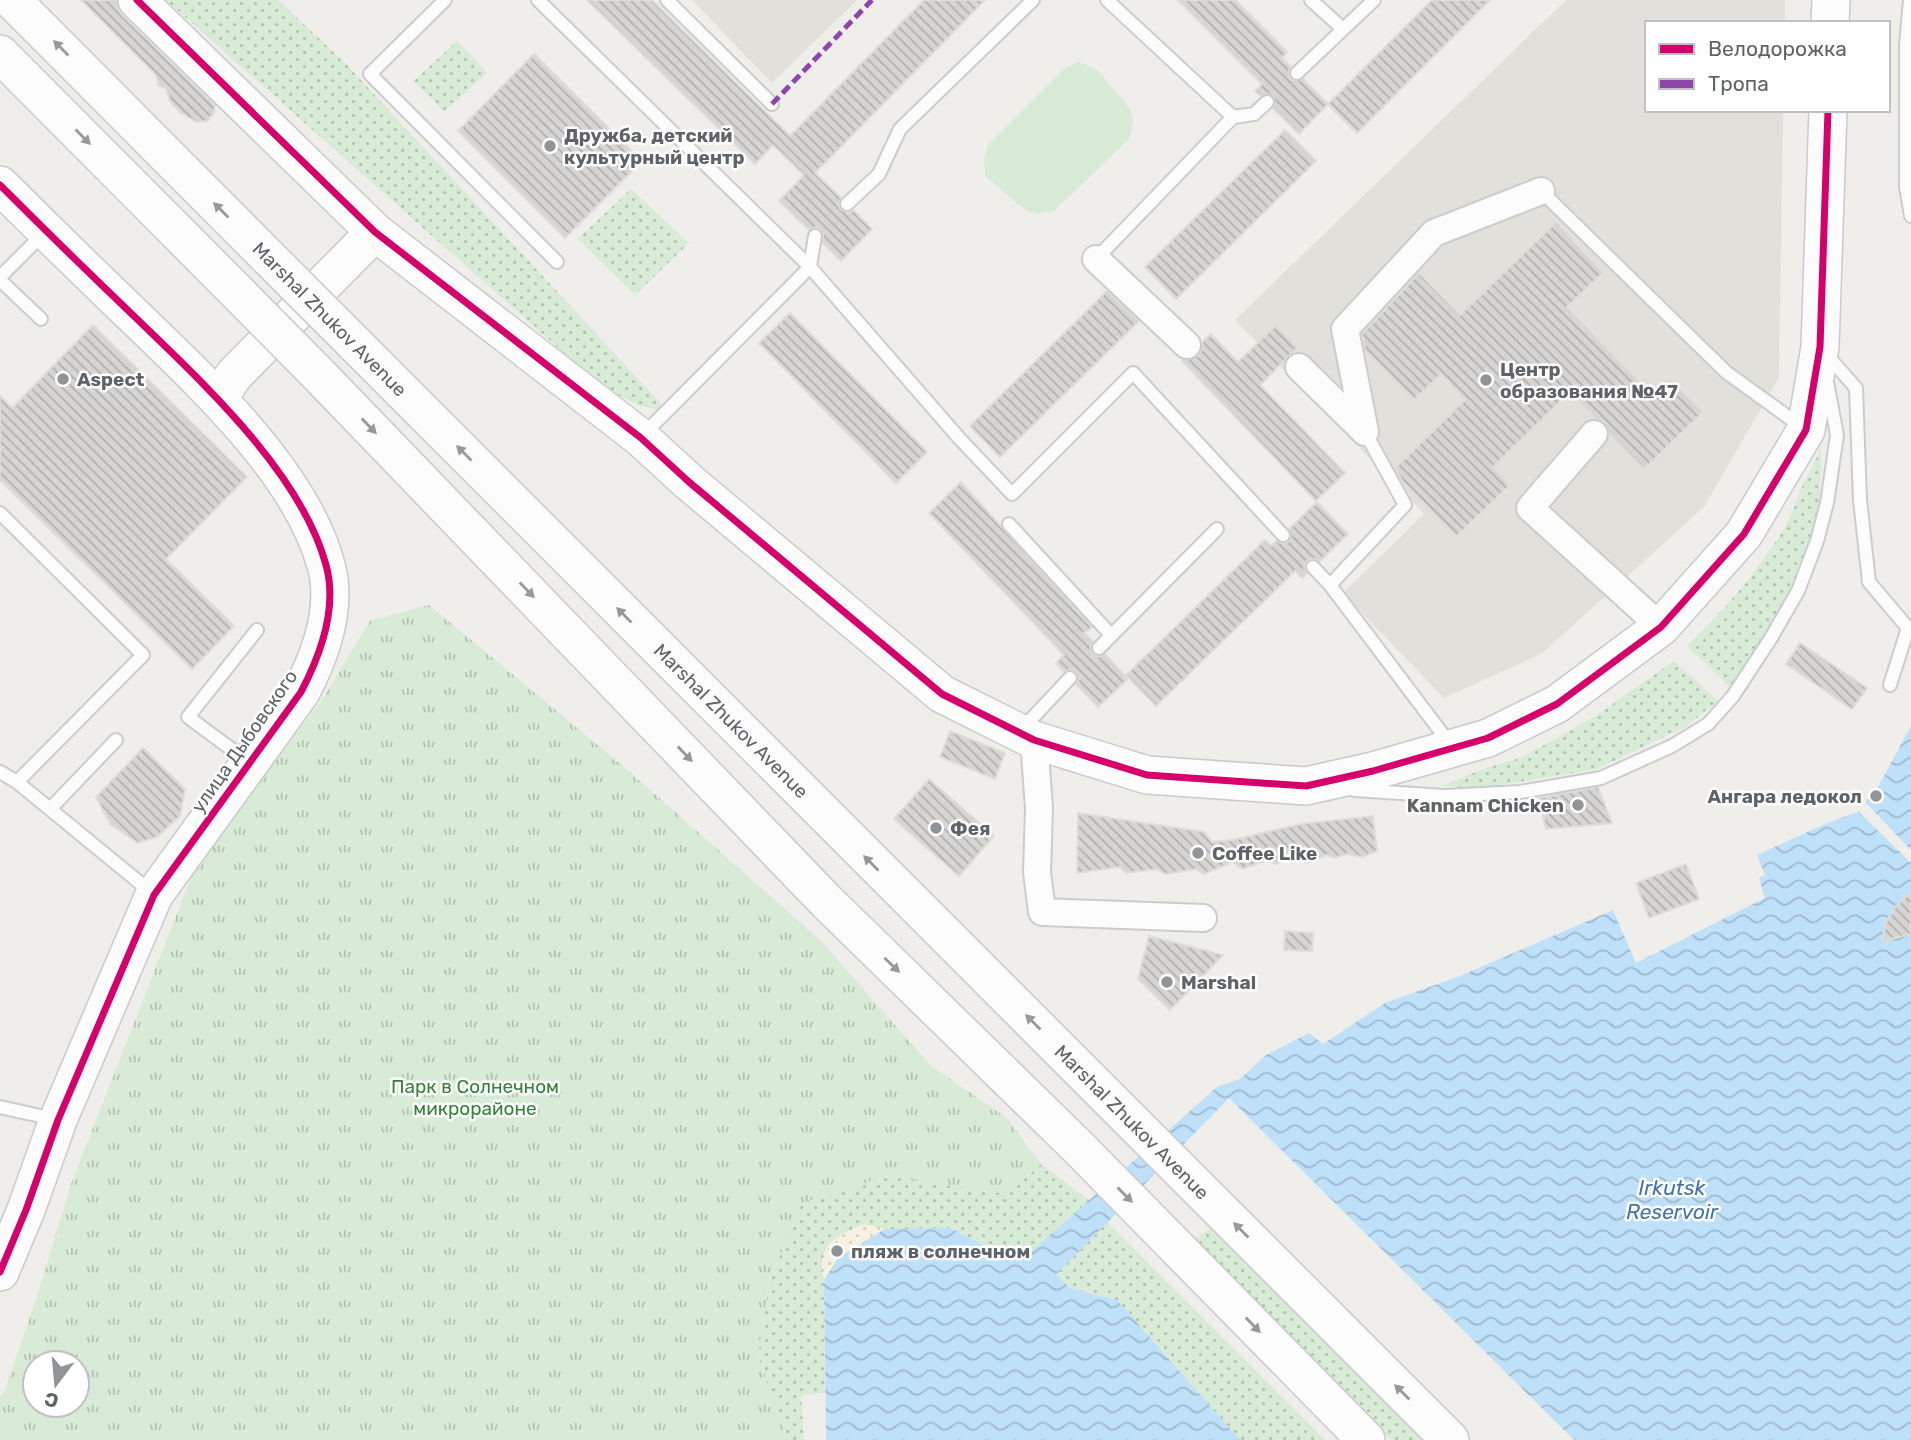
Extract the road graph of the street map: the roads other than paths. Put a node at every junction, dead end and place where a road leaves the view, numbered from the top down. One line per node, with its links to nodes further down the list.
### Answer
1 (12, 0): 67 (main road, Marshal Zhukov Avenue, one-way to 1, bridge)
2 (137, 0): 25 (main road)
3 (446, 0): 28 (lane)
4 (538, 0): 29 (lane)
5 (667, 0): 17 (lane)
6 (1033, 0): 22 (lane)
7 (1107, 0): 19 (lane)
8 (1311, 0): 13 (lane)
9 (1374, 0): 13 (lane)
10 (1831, 0): 12 (main road)
11 (1910, 0): 23 (lane)
12 (1830, 21)
13 (1343, 30): 15 (lane)
14 (0, 54): 66 (main road, one-way to 66, bridge)
15 (1297, 73)
16 (1267, 102): 19 (lane)
17 (772, 104)
18 (1828, 112): 33 (main road)
19 (1233, 117): 27 (lane)
20 (0, 185): 24 (main road, улица Дыбовского)
21 (1541, 191): 36 (lane); 37 (street)
22 (847, 204)
23 (1911, 216)
24 (46, 232): 30 (lane); 35 (main road, улица Дыбовского)
25 (374, 232): 35 (main road); 39 (main road)
26 (815, 236): 29 (lane)
27 (1096, 259): 32 (street)
28 (557, 262)
29 (810, 267): 39 (lane); 43 (lane)
30 (0, 279): 31 (lane)
31 (41, 319)
32 (1187, 345)
33 (1820, 347): 36 (main road); 46 (lane); 59 (lane)
34 (1299, 367): 37 (street)
35 (218, 399): 56 (main road, улица Дыбовского)
36 (1805, 429): 47 (main road)
37 (1365, 432): 45 (lane)
38 (1594, 434): 47 (street)
39 (641, 438): 53 (main road)
40 (0, 513): 58 (lane)
41 (1009, 524): 49 (lane)
42 (1217, 529): 49 (lane)
43 (1283, 535)
44 (1313, 567): 45 (lane)
45 (1330, 585): 55 (lane)
46 (1909, 624): 52 (lane)
47 (1661, 627): 55 (main road)
48 (257, 630): 56 (lane)
49 (1111, 635): 50 (lane)
50 (1099, 648)
51 (1070, 678): 53 (lane)
52 (1890, 685)
53 (1026, 737): 59 (main road); 62 (street)
54 (116, 740): 60 (lane)
55 (1453, 749): 59 (main road)
56 (250, 762): 61 (main road, улица Дыбовского)
57 (0, 772): 58 (lane)
58 (17, 782): 60 (lane)
59 (1306, 786)
60 (50, 809): 61 (lane)
61 (154, 895): 64 (main road, улица Дыбовского)
62 (1203, 918)
63 (0, 1107): 64 (lane)
64 (58, 1120): 65 (main road, улица Дыбовского)
65 (0, 1272)
66 (1366, 1440)
67 (1450, 1440)

